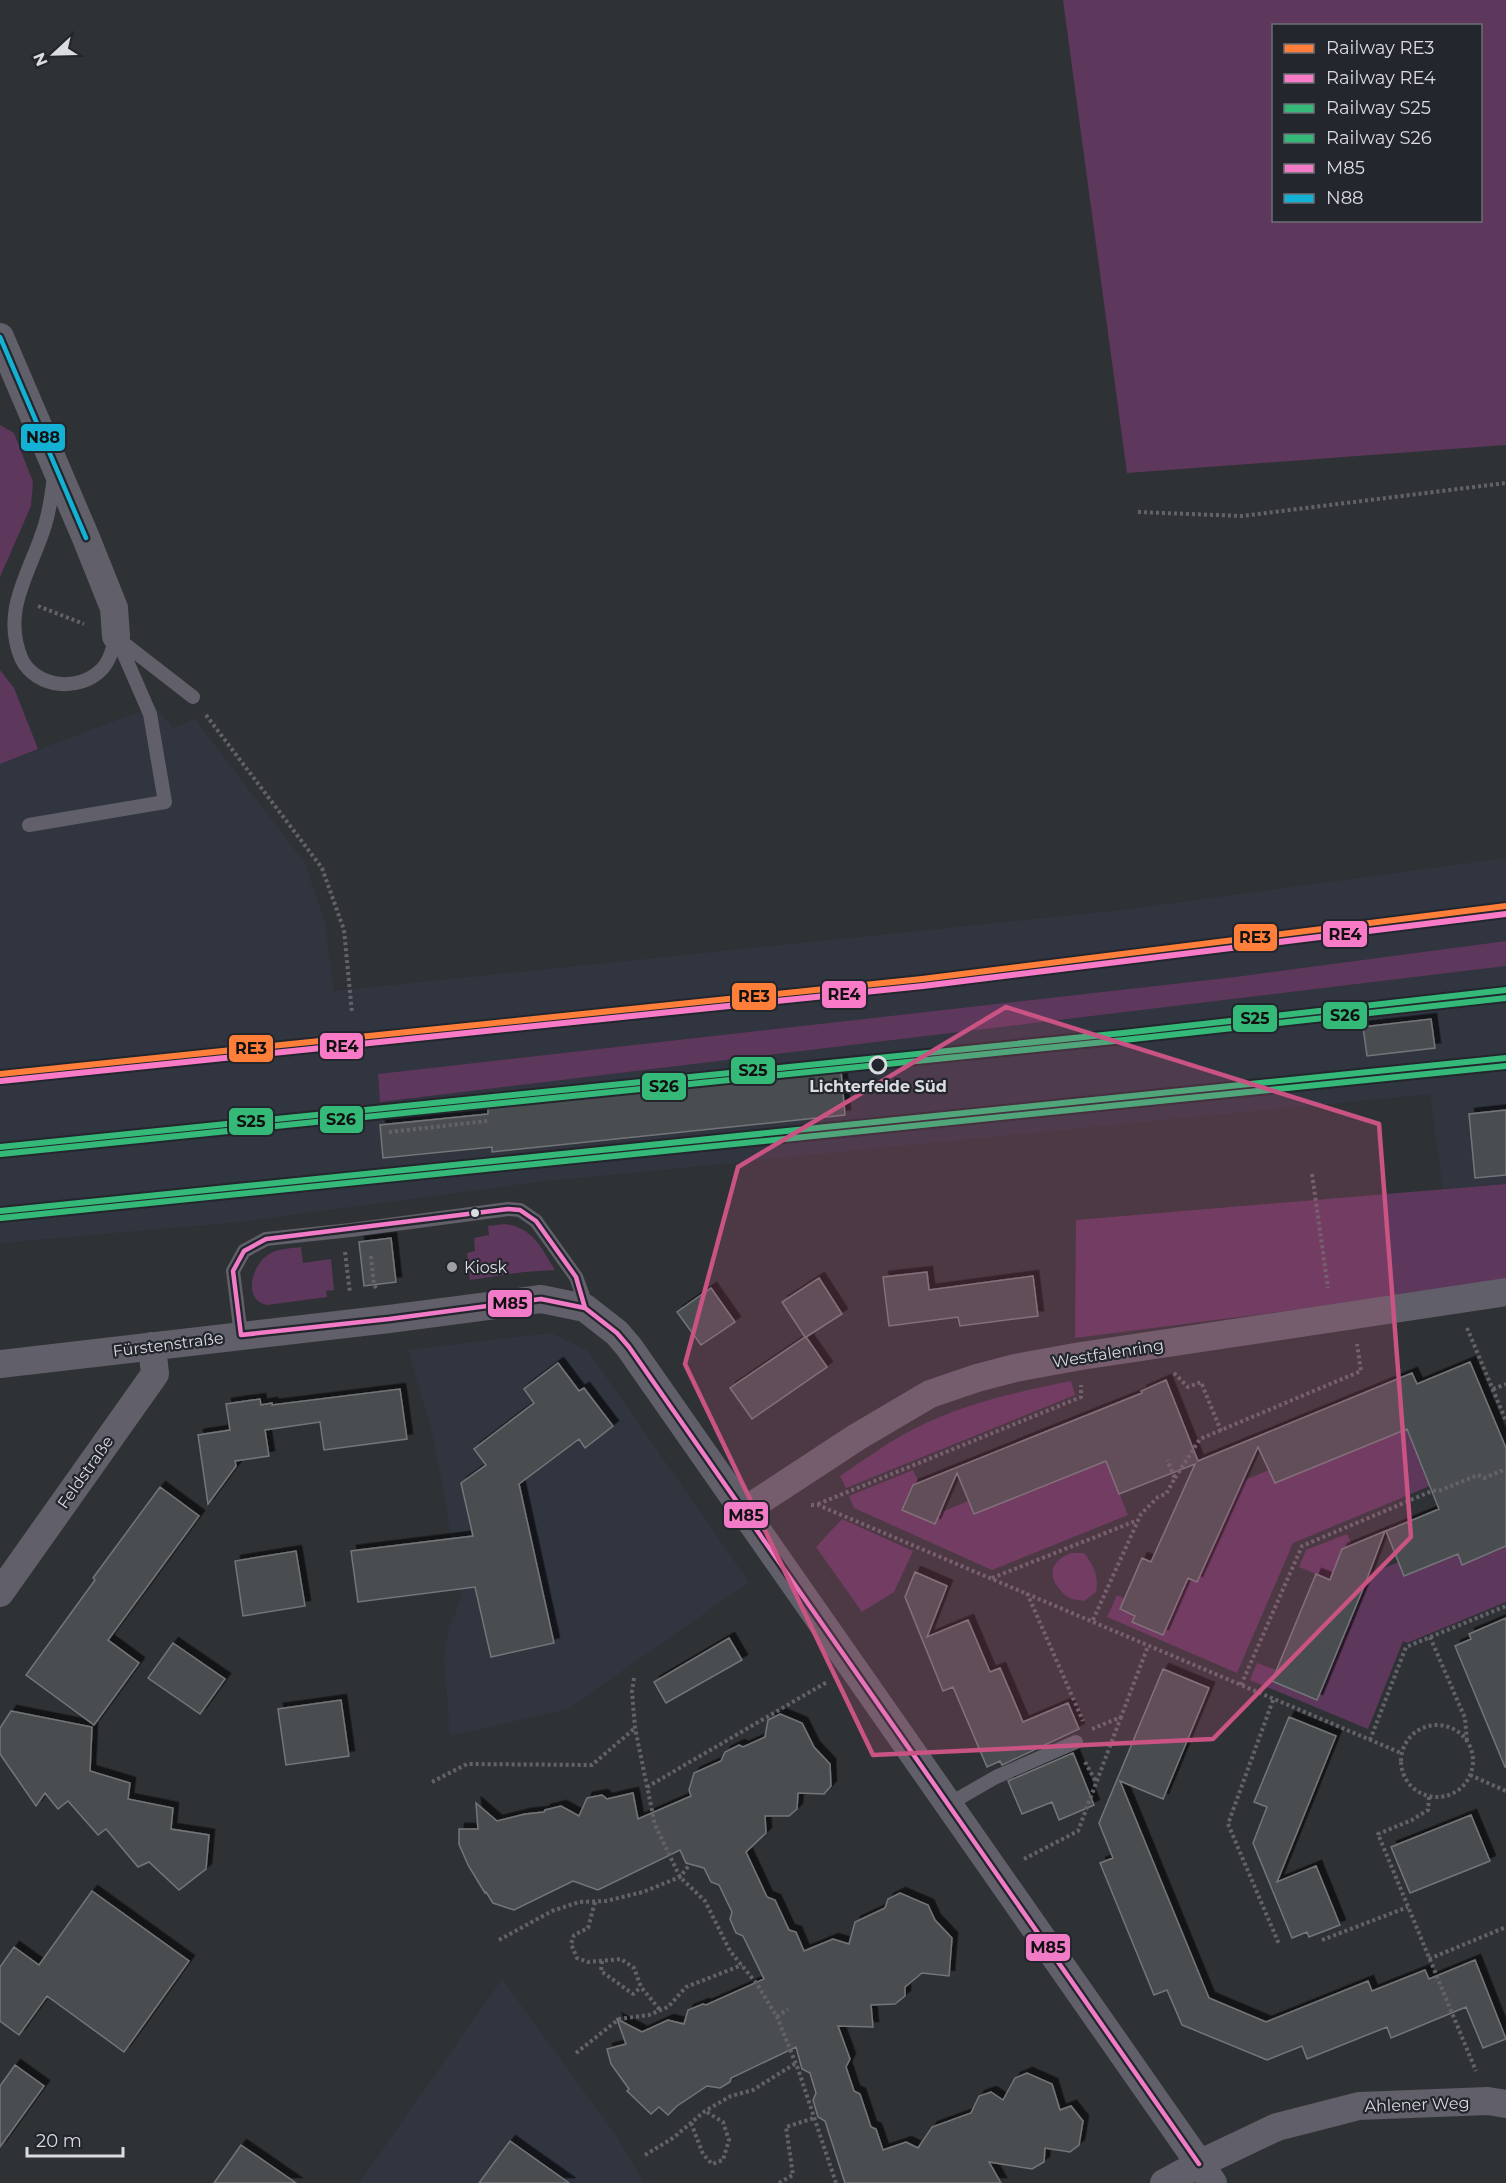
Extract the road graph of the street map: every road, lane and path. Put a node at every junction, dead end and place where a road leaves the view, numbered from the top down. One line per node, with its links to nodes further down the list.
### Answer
1 (0, 338): 2 (street)
2 (55, 465): 5 (lane); 6 (street)
3 (1506, 483): 4 (path)
4 (1138, 512)
5 (16, 597): 6 (path); 6 (lane)
6 (116, 636): 7 (lane); 8 (lane)
7 (193, 697): 9 (path)
8 (29, 825)
9 (352, 1013)
10 (487, 1121): 11 (path)
11 (389, 1132)
12 (1312, 1174): 20 (path)
13 (342, 1231): 17 (path); 19 (lane); 21 (lane)
14 (370, 1256): 16 (path)
15 (1506, 1292): 18 (street, Westfalenring)
16 (380, 1294)
17 (350, 1297)
18 (1456, 1299): 20 (street, Westfalenring); 27 (path)
19 (584, 1302): 21 (street, Fürstenstraße); 37 (street)
20 (1343, 1317): 22 (street, Westfalenring); 29 (path)
21 (241, 1335): 23 (street, Fürstenstraße)
22 (1165, 1344): 24 (street, Westfalenring); 29 (path)
23 (152, 1346): 25 (street, Fürstenstraße); 41 (street, Feldstraße)
24 (1082, 1356): 35 (path); 37 (street, Westfalenring)
25 (0, 1364)
26 (1506, 1383): 27 (path)
27 (1493, 1389): 28 (path)
28 (1506, 1422)
29 (1221, 1431): 34 (path)
30 (1167, 1460): 34 (path)
31 (1476, 1468): 33 (path)
32 (1506, 1469): 33 (path)
33 (1478, 1475): 48 (path)
34 (1175, 1478): 38 (path)
35 (818, 1505): 36 (path); 39 (path)
36 (807, 1506)
37 (744, 1511): 61 (street)
38 (1139, 1520): 39 (path); 43 (path)
39 (991, 1579): 40 (path)
40 (1027, 1592): 43 (path); 50 (path)
41 (0, 1593)
42 (1506, 1606): 44 (path)
43 (1093, 1620): 45 (path)
44 (1430, 1637): 52 (path); 54 (path)
45 (1148, 1646): 48 (path); 50 (path)
46 (634, 1678): 51 (path)
47 (828, 1681): 58 (path)
48 (1241, 1685): 49 (path)
49 (1273, 1700): 52 (path); 70 (path)
50 (1121, 1717): 63 (path)
51 (635, 1728): 57 (path); 58 (path)
52 (1370, 1740): 55 (path)
53 (1076, 1742): 61 (lane)
54 (1467, 1742): 55 (path); 56 (path)
55 (1401, 1753): 60 (path)
56 (1470, 1775): 59 (path); 60 (path)
57 (432, 1782)
58 (647, 1787): 64 (path)
59 (1506, 1791)
60 (1429, 1797): 66 (path)
61 (949, 1804): 63 (street)
62 (690, 1864): 64 (path)
63 (996, 1873): 85 (street)
64 (680, 1877): 65 (path); 73 (path)
65 (596, 1902): 68 (path); 72 (path)
66 (1408, 1907): 69 (path); 71 (path)
67 (1506, 1927): 71 (path)
68 (499, 1940)
69 (1322, 1940)
70 (1278, 1944)
71 (1429, 1959): 80 (path)
72 (602, 1961): 74 (path); 74 (path)
73 (742, 1965): 75 (path); 77 (path)
74 (642, 1987): 75 (path)
75 (660, 2010): 78 (path)
76 (788, 2010): 77 (path)
77 (777, 2017): 79 (path)
78 (576, 2053)
79 (796, 2064): 81 (path); 82 (path)
80 (1497, 2102): 85 (street, Ahlener Weg)
81 (705, 2111): 83 (path); 83 (path)
82 (815, 2117): 86 (path); 87 (path)
83 (691, 2123): 84 (path)
84 (645, 2155)
85 (1206, 2173): 88 (street, Ahlener Weg)
86 (779, 2183)
87 (838, 2183)
88 (1164, 2183)

